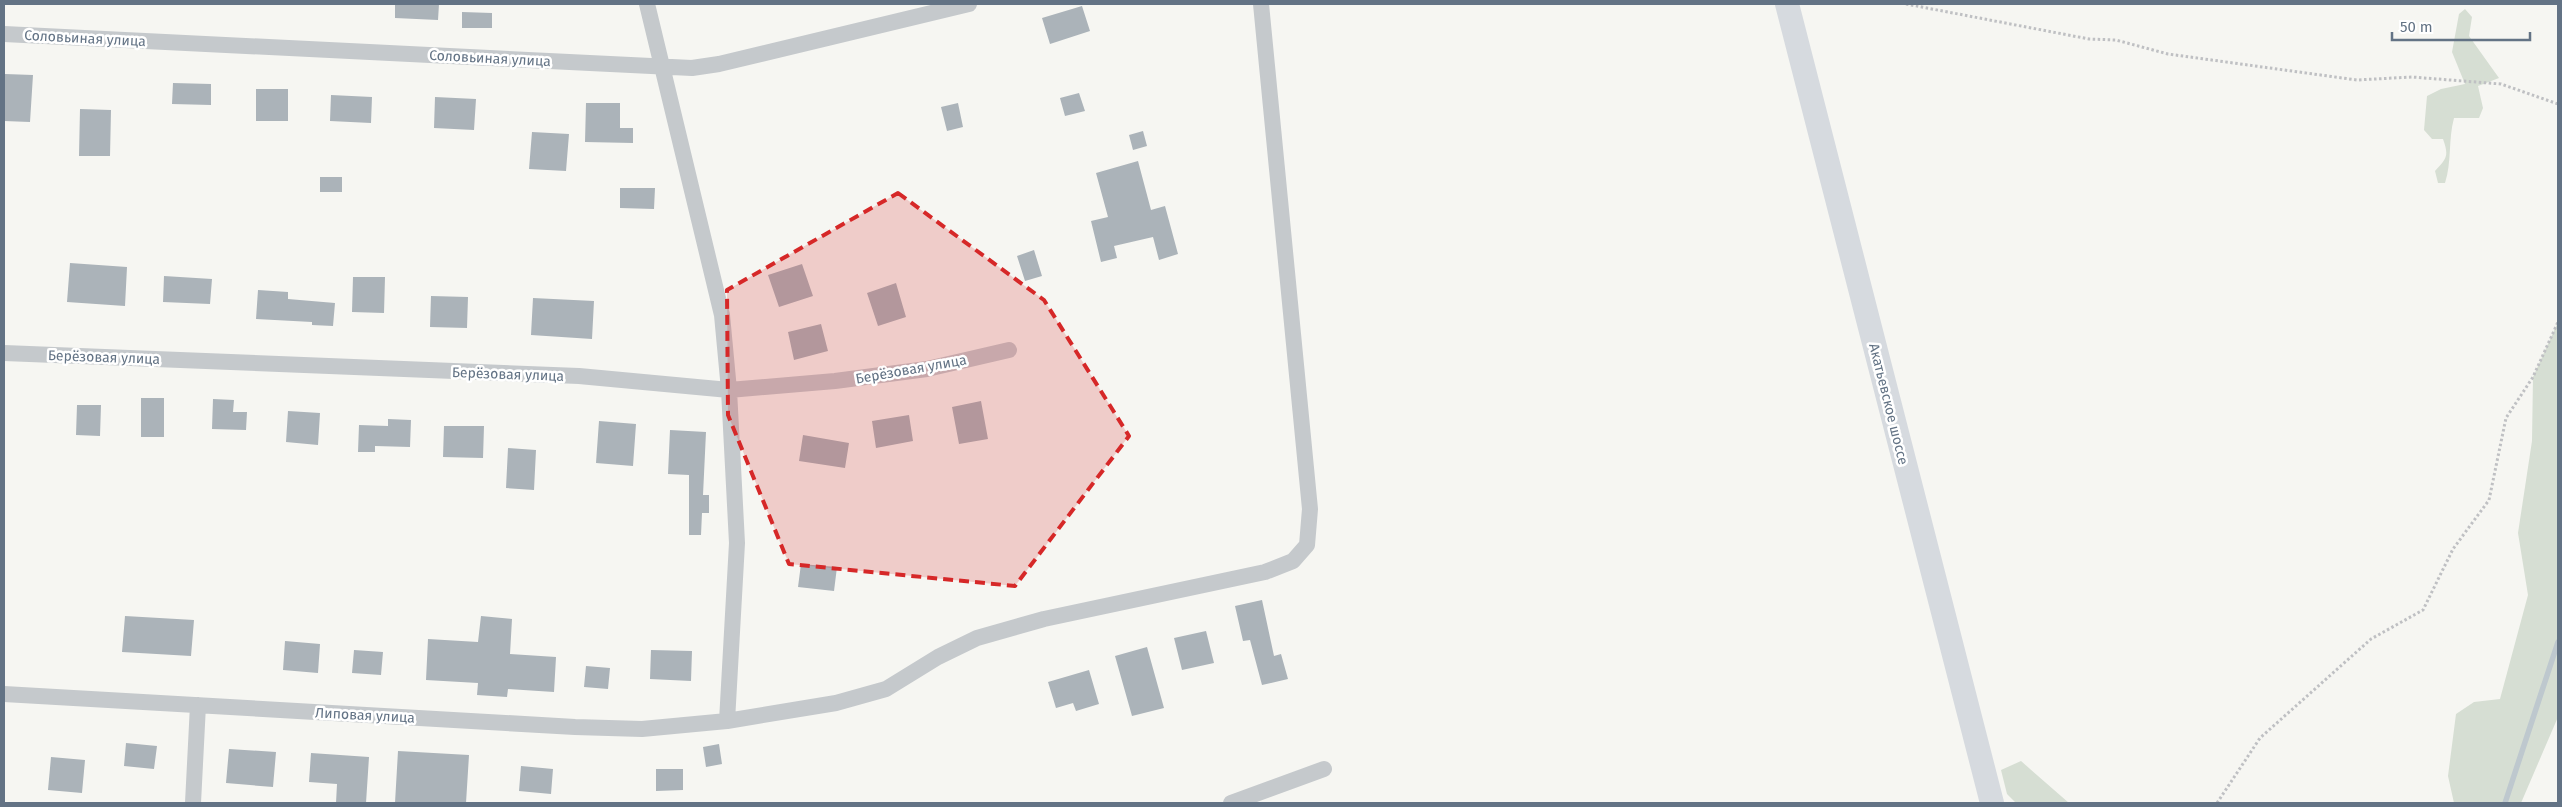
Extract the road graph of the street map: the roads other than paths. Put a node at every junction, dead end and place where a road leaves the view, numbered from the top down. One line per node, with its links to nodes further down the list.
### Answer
1 (647, 4): 6 (street)
2 (969, 4): 6 (street, Соловьиная улица)
3 (1261, 4): 12 (street, Липовая улица)
4 (1787, 4): 16 (street, Акатьевское шоссе)
5 (4, 34): 6 (street, Соловьиная улица)
6 (663, 66): 9 (street)
7 (1009, 350): 9 (street, Берёзовая улица)
8 (4, 353): 9 (street, Берёзовая улица)
9 (729, 390): 12 (street)
10 (4, 694): 11 (street, Липовая улица)
11 (198, 705): 12 (street, Липовая улица); 14 (street)
12 (727, 721)
13 (1324, 768): 15 (street)
14 (194, 803)
15 (1231, 803)
16 (1992, 803)

